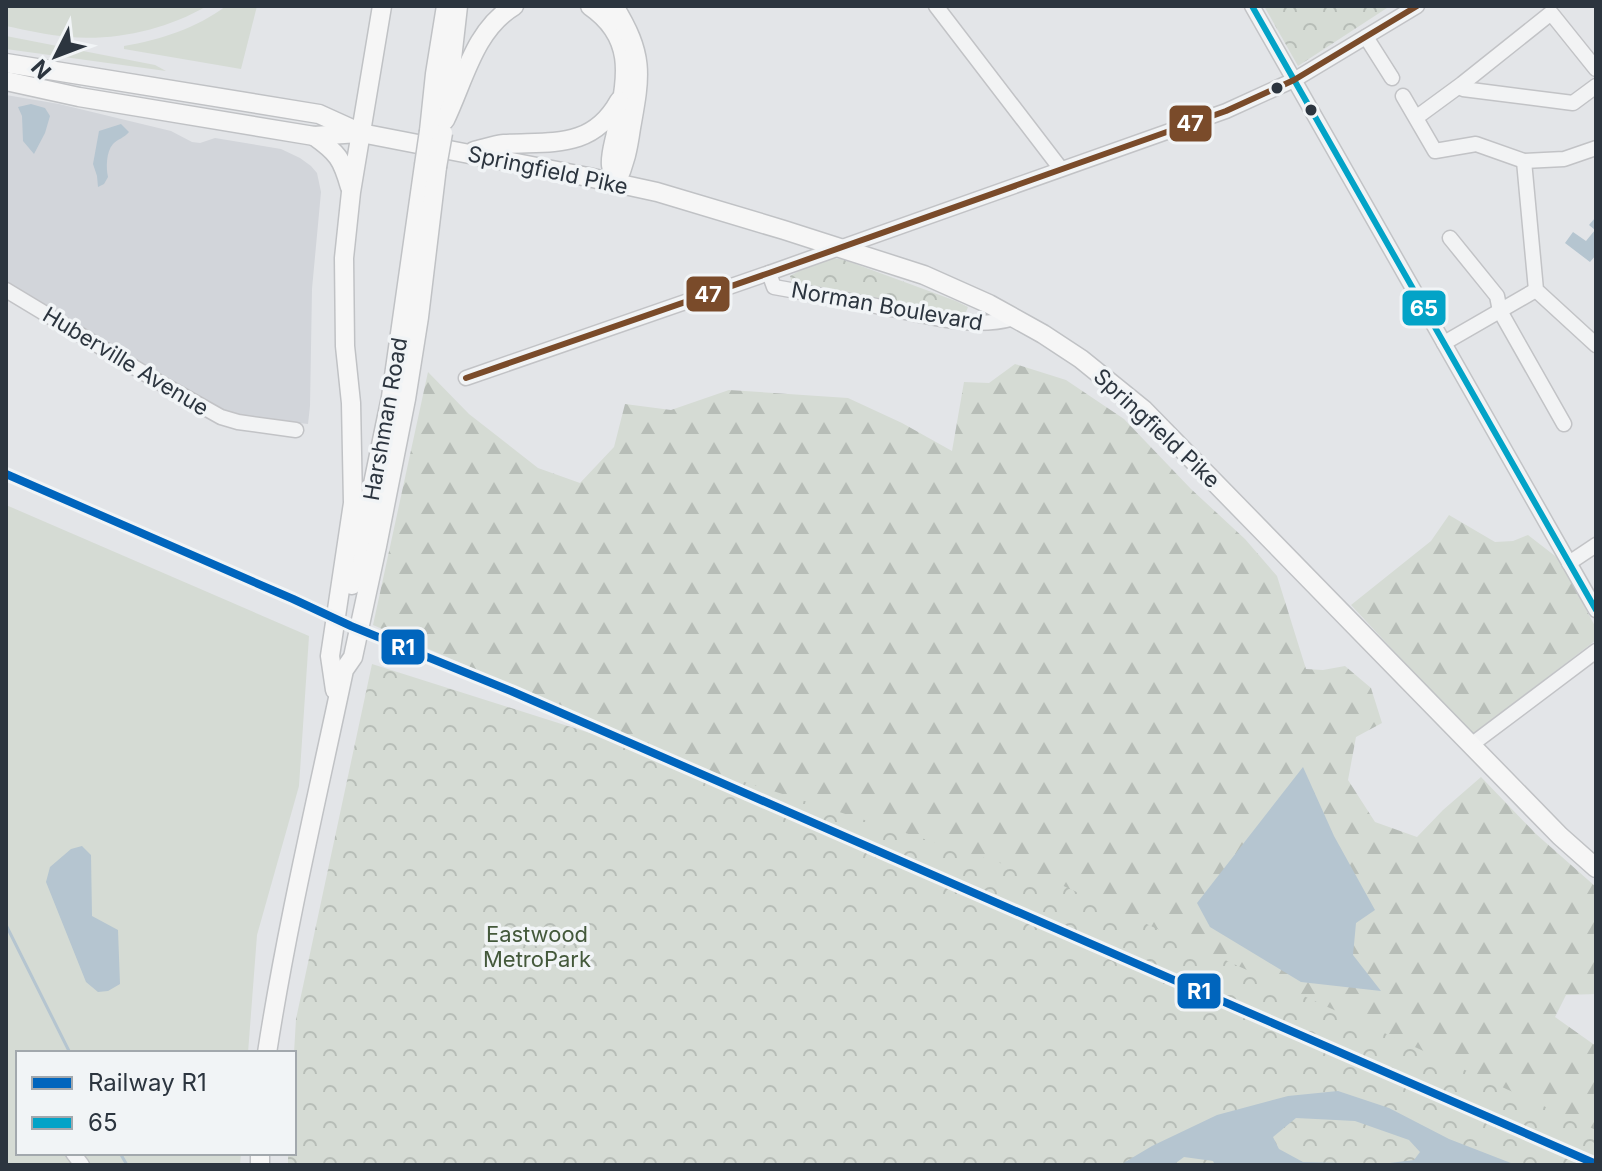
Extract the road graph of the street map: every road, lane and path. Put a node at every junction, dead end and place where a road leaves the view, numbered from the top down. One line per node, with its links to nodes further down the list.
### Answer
1 (382, 6): 22 (main road)
2 (446, 6): 21 (main road)
3 (458, 6): 21 (main road)
4 (514, 6): 21 (main road)
5 (590, 6): 16 (main road)
6 (614, 6): 28 (main road)
7 (936, 6): 27 (street)
8 (1252, 6): 14 (street)
9 (1417, 6): 10 (street)
10 (1366, 37): 13 (street); 14 (street)
11 (6, 63): 22 (main road, Springfield Pike)
12 (1596, 69): 20 (street)
13 (1392, 78)
14 (1294, 80): 27 (street); 37 (street)
15 (6, 81): 23 (main road, Springfield Pike)
16 (625, 84): 25 (main road); 28 (main road)
17 (1596, 86): 18 (street)
18 (1463, 89)
19 (1403, 96): 20 (street)
20 (1417, 117): 26 (street)
21 (439, 128): 44 (main road, Harshman Road, bridge)
22 (361, 133): 23 (main road, Springfield Pike); 25 (main road, Springfield Pike); 29 (main road)
23 (314, 136): 29 (main road)
24 (1596, 148): 26 (street)
25 (467, 153): 28 (main road, Springfield Pike)
26 (1524, 161): 34 (street)
27 (1061, 169): 31 (street)
28 (616, 183): 31 (main road, Springfield Pike)
29 (351, 192): 44 (main road)
30 (1450, 238): 35 (street)
31 (840, 248): 32 (street); 36 (main road, Springfield Pike)
32 (769, 273): 36 (street, Norman Boulevard); 39 (street)
33 (6, 290): 41 (street, Huberville Avenue)
34 (1536, 290): 35 (street); 38 (street)
35 (1500, 311): 37 (street); 40 (street)
36 (1014, 318): 48 (main road, Springfield Pike)
37 (1444, 343): 43 (street)
38 (1596, 345)
39 (466, 378)
40 (1564, 424)
41 (296, 430)
42 (1596, 545): 43 (street)
43 (1569, 563): 45 (street)
44 (353, 589): 47 (main road, Harshman Road); 47 (main road)
45 (1596, 610)
46 (1596, 651): 48 (street)
47 (336, 706): 50 (main road, Harshman Road)
48 (1471, 745): 49 (main road, Springfield Pike)
49 (1596, 868)
50 (267, 1051)

